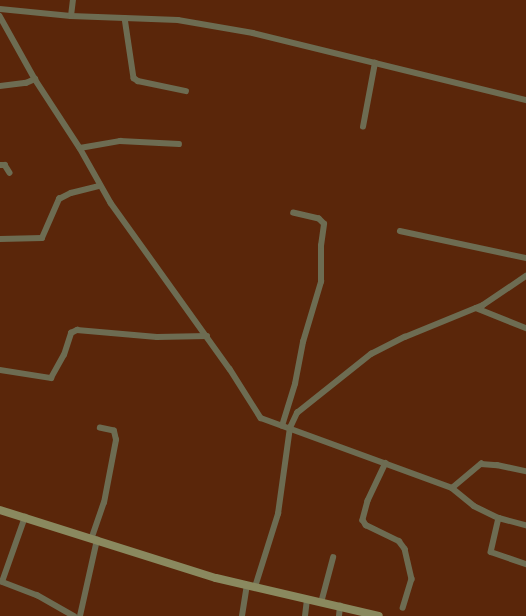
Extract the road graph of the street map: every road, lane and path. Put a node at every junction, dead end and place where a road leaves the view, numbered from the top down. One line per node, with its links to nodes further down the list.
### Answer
1 (73, 0): 4 (street)
2 (0, 9): 4 (street)
3 (0, 16): 7 (street)
4 (71, 16): 5 (street)
5 (125, 18): 6 (street); 9 (street)
6 (375, 63): 10 (street); 11 (street)
7 (34, 80): 8 (street); 13 (street)
8 (0, 86)
9 (186, 91)
10 (526, 100)
11 (363, 128)
12 (179, 144): 13 (street)
13 (80, 148): 16 (street)
14 (0, 165): 15 (street)
15 (10, 172)
16 (100, 186): 19 (street); 24 (street)
17 (294, 213): 26 (street)
18 (400, 231): 20 (street)
19 (0, 239)
20 (526, 258)
21 (526, 276): 22 (street)
22 (476, 308): 23 (street); 28 (street)
23 (526, 328)
24 (207, 336): 25 (street); 26 (street)
25 (0, 370)
26 (282, 426): 28 (street)
27 (100, 428): 36 (street)
28 (290, 428): 29 (street); 40 (street)
29 (386, 463): 31 (street); 44 (street)
30 (526, 471): 31 (street)
31 (452, 488): 34 (street)
32 (0, 510): 33 (street)
33 (24, 517): 36 (street); 39 (street)
34 (498, 518): 35 (street); 38 (street)
35 (526, 525)
36 (94, 538): 40 (street); 46 (street)
37 (333, 558): 42 (street)
38 (526, 564)
39 (1, 582): 45 (street)
40 (251, 586): 41 (street); 47 (street)
41 (307, 600): 42 (street); 48 (street)
42 (320, 603): 43 (street)
43 (340, 606): 49 (street); 50 (street)
44 (403, 608)
45 (74, 616)
46 (80, 616)
47 (242, 616)
48 (305, 616)
49 (339, 616)
50 (379, 616)

